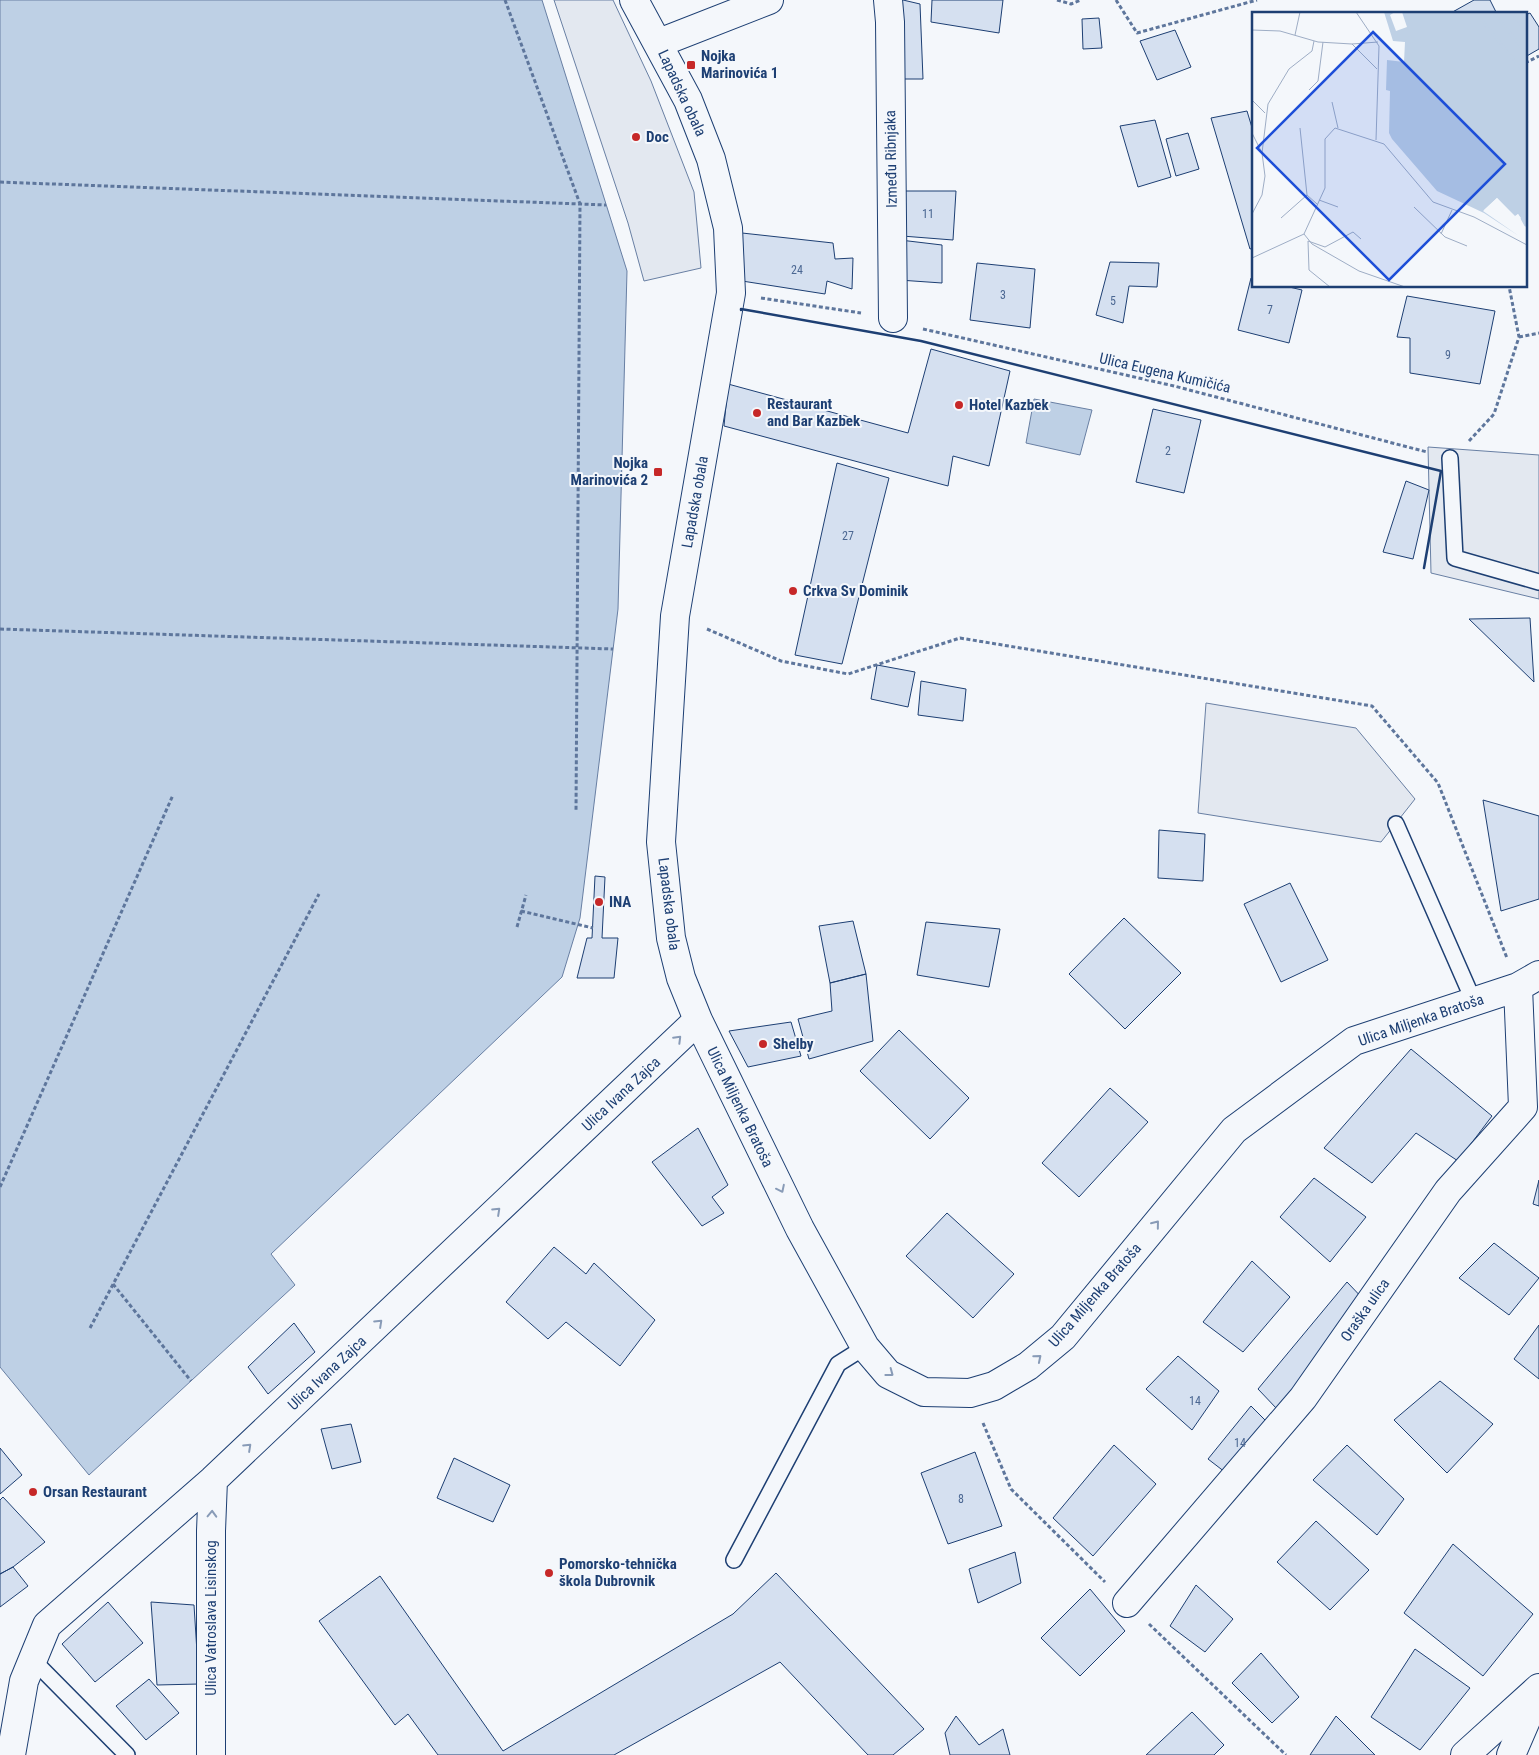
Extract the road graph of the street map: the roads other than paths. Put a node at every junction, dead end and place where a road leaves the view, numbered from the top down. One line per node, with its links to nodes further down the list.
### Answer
1 (634, 0): 4 (street, Lapadska obala)
2 (770, 0): 4 (street)
3 (888, 0): 5 (street, Između Ribnjaka)
4 (658, 43): 11 (street, Lapadska obala)
5 (893, 318)
6 (1450, 458): 7 (lane)
7 (1539, 582)
8 (1396, 824): 10 (lane)
9 (1529, 981): 10 (street, Ulica Miljenka Bratoša); 12 (street, Oraška ulica)
10 (1474, 1002): 13 (street, Ulica Miljenka Bratoša, one-way to 10)
11 (698, 1020): 13 (street, Ulica Miljenka Bratoša, one-way to 13); 14 (street, Ulica Ivana Zajca, one-way to 11)
12 (1531, 1108): 16 (street, Oraška ulica)
13 (866, 1346): 15 (lane)
14 (213, 1480): 17 (street, Ulica Ivana Zajca); 21 (street, Ulica Vatroslava Lisinskog, one-way to 14)
15 (734, 1560)
16 (1126, 1603)
17 (32, 1659): 19 (street, Ulica Ivana Zajca); 20 (lane)
18 (1539, 1689): 22 (street); 23 (street)
19 (11, 1755)
20 (127, 1755)
21 (211, 1755)
22 (1465, 1755)
23 (1511, 1755)

